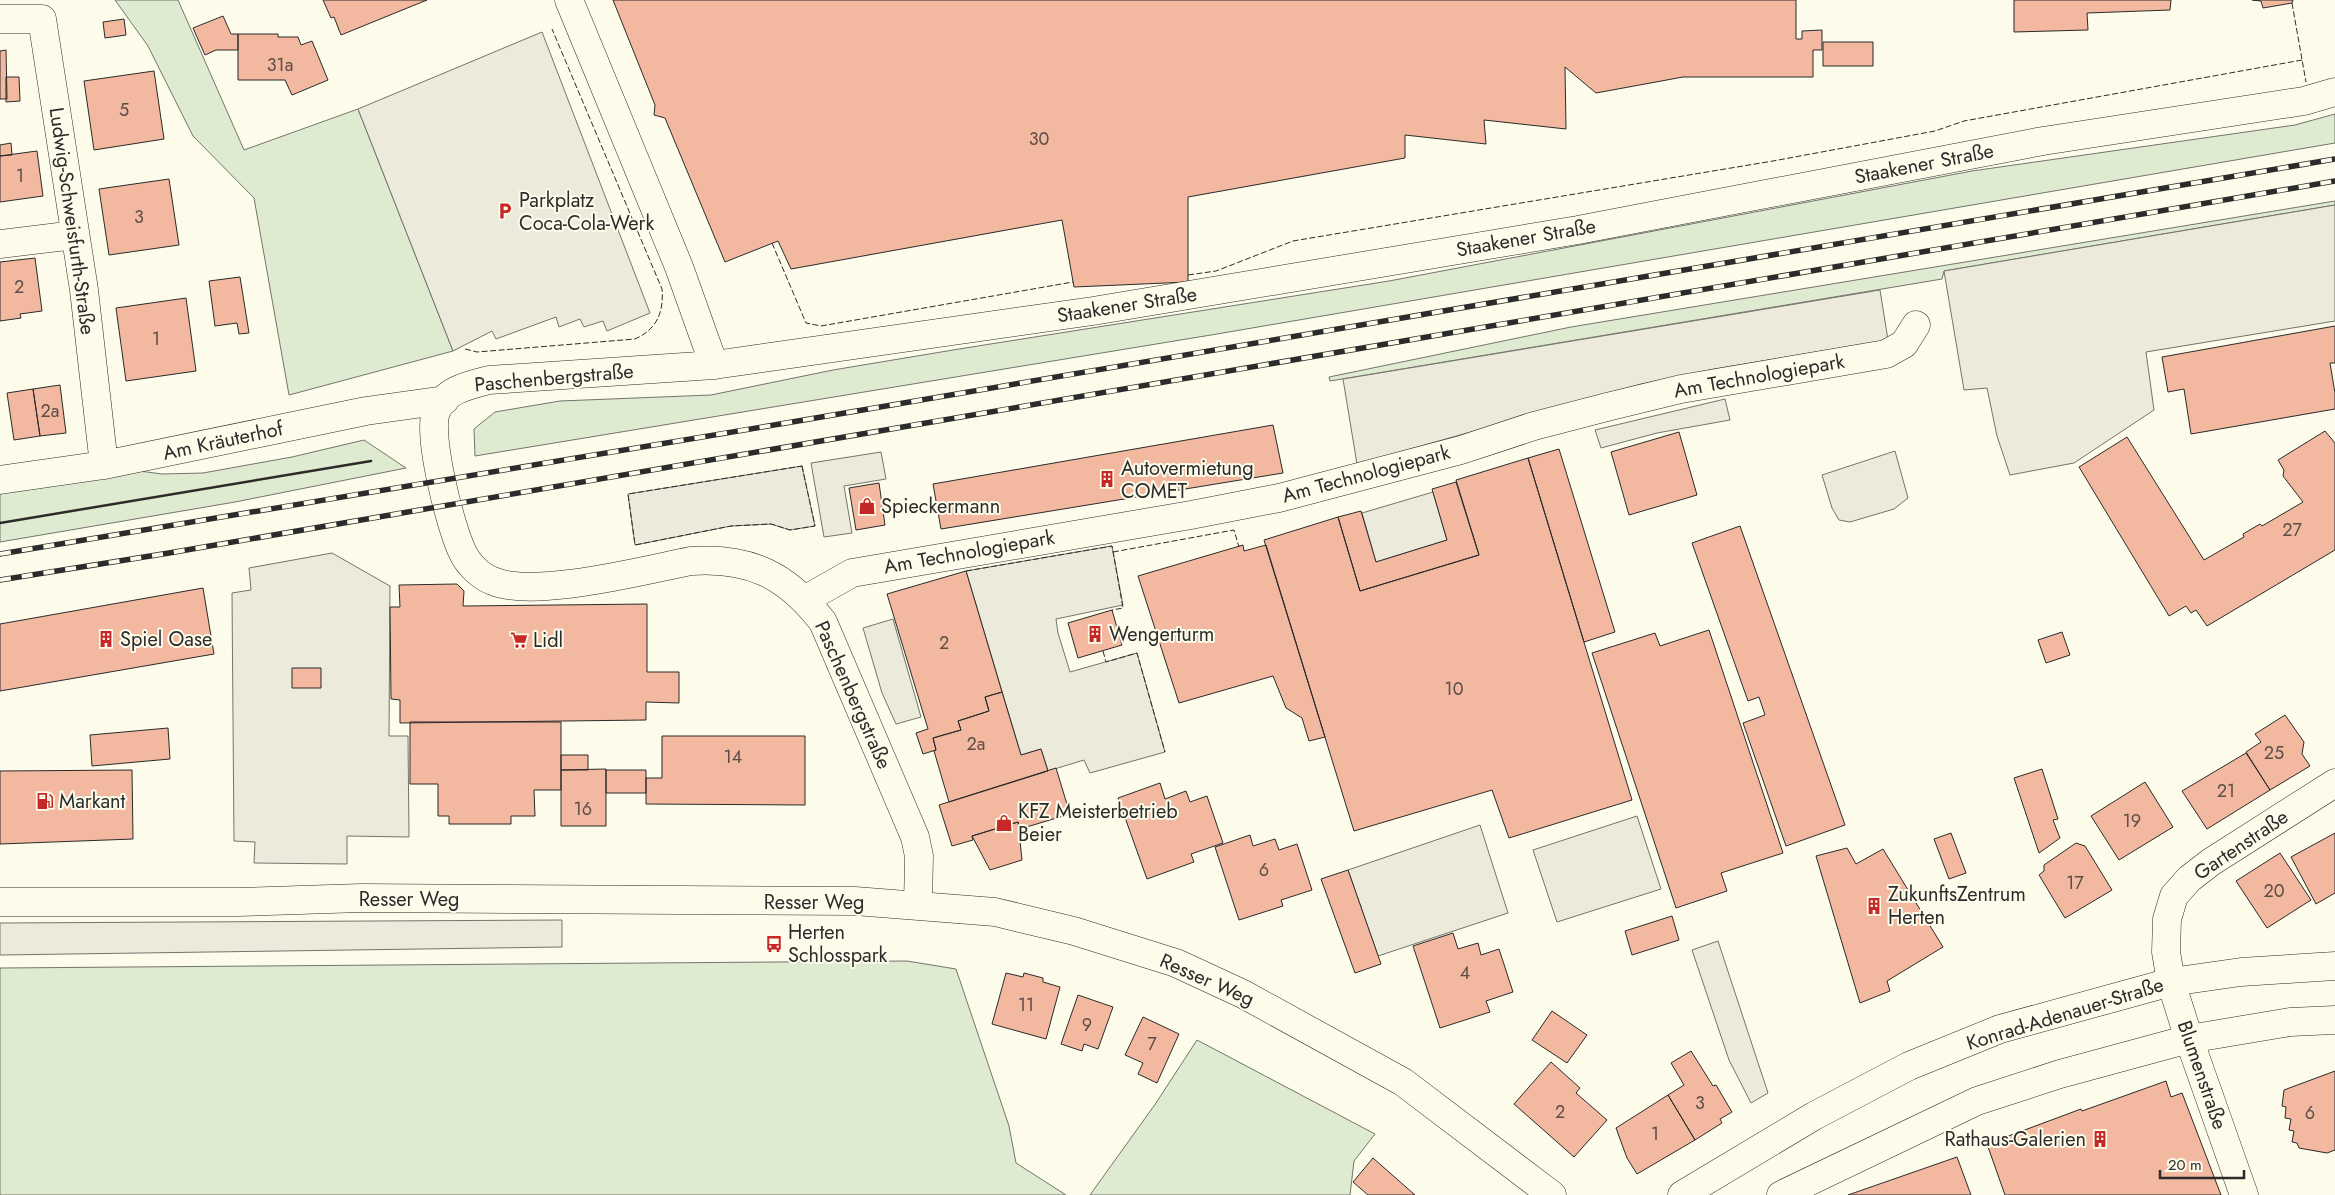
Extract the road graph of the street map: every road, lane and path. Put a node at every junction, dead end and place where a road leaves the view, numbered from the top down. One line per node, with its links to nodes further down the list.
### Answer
1 (569, 0): 7 (street)
2 (0, 19): 4 (street, Ludwig-Schweisfurth-Straße)
3 (2335, 92): 7 (street, Staakener Straße)
4 (75, 235): 5 (street); 9 (street, Ludwig-Schweisfurth-Straße)
5 (0, 244)
6 (1916, 325): 11 (street, Am Technologiepark)
7 (714, 365): 8 (street, Paschenbergstraße)
8 (445, 400): 9 (street, Am Kräuterhof); 11 (street, Paschenbergstraße)
9 (104, 465): 10 (street, Am Kräuterhof)
10 (0, 480)
11 (806, 599): 14 (street, Paschenbergstraße)
12 (2335, 783): 16 (street, Gartenstraße)
13 (0, 902): 14 (street, Resser Weg)
14 (918, 905): 19 (street, Resser Weg)
15 (2335, 966): 16 (street, Konrad-Adenauer-Straße)
16 (2171, 982): 18 (street, Blumenstraße); 20 (street, Konrad-Adenauer-Straße)
17 (2335, 1020): 18 (street)
18 (2189, 1039): 21 (street); 22 (street, Blumenstraße)
19 (1552, 1195)
20 (1682, 1195)
21 (1781, 1195)
22 (2244, 1195)

